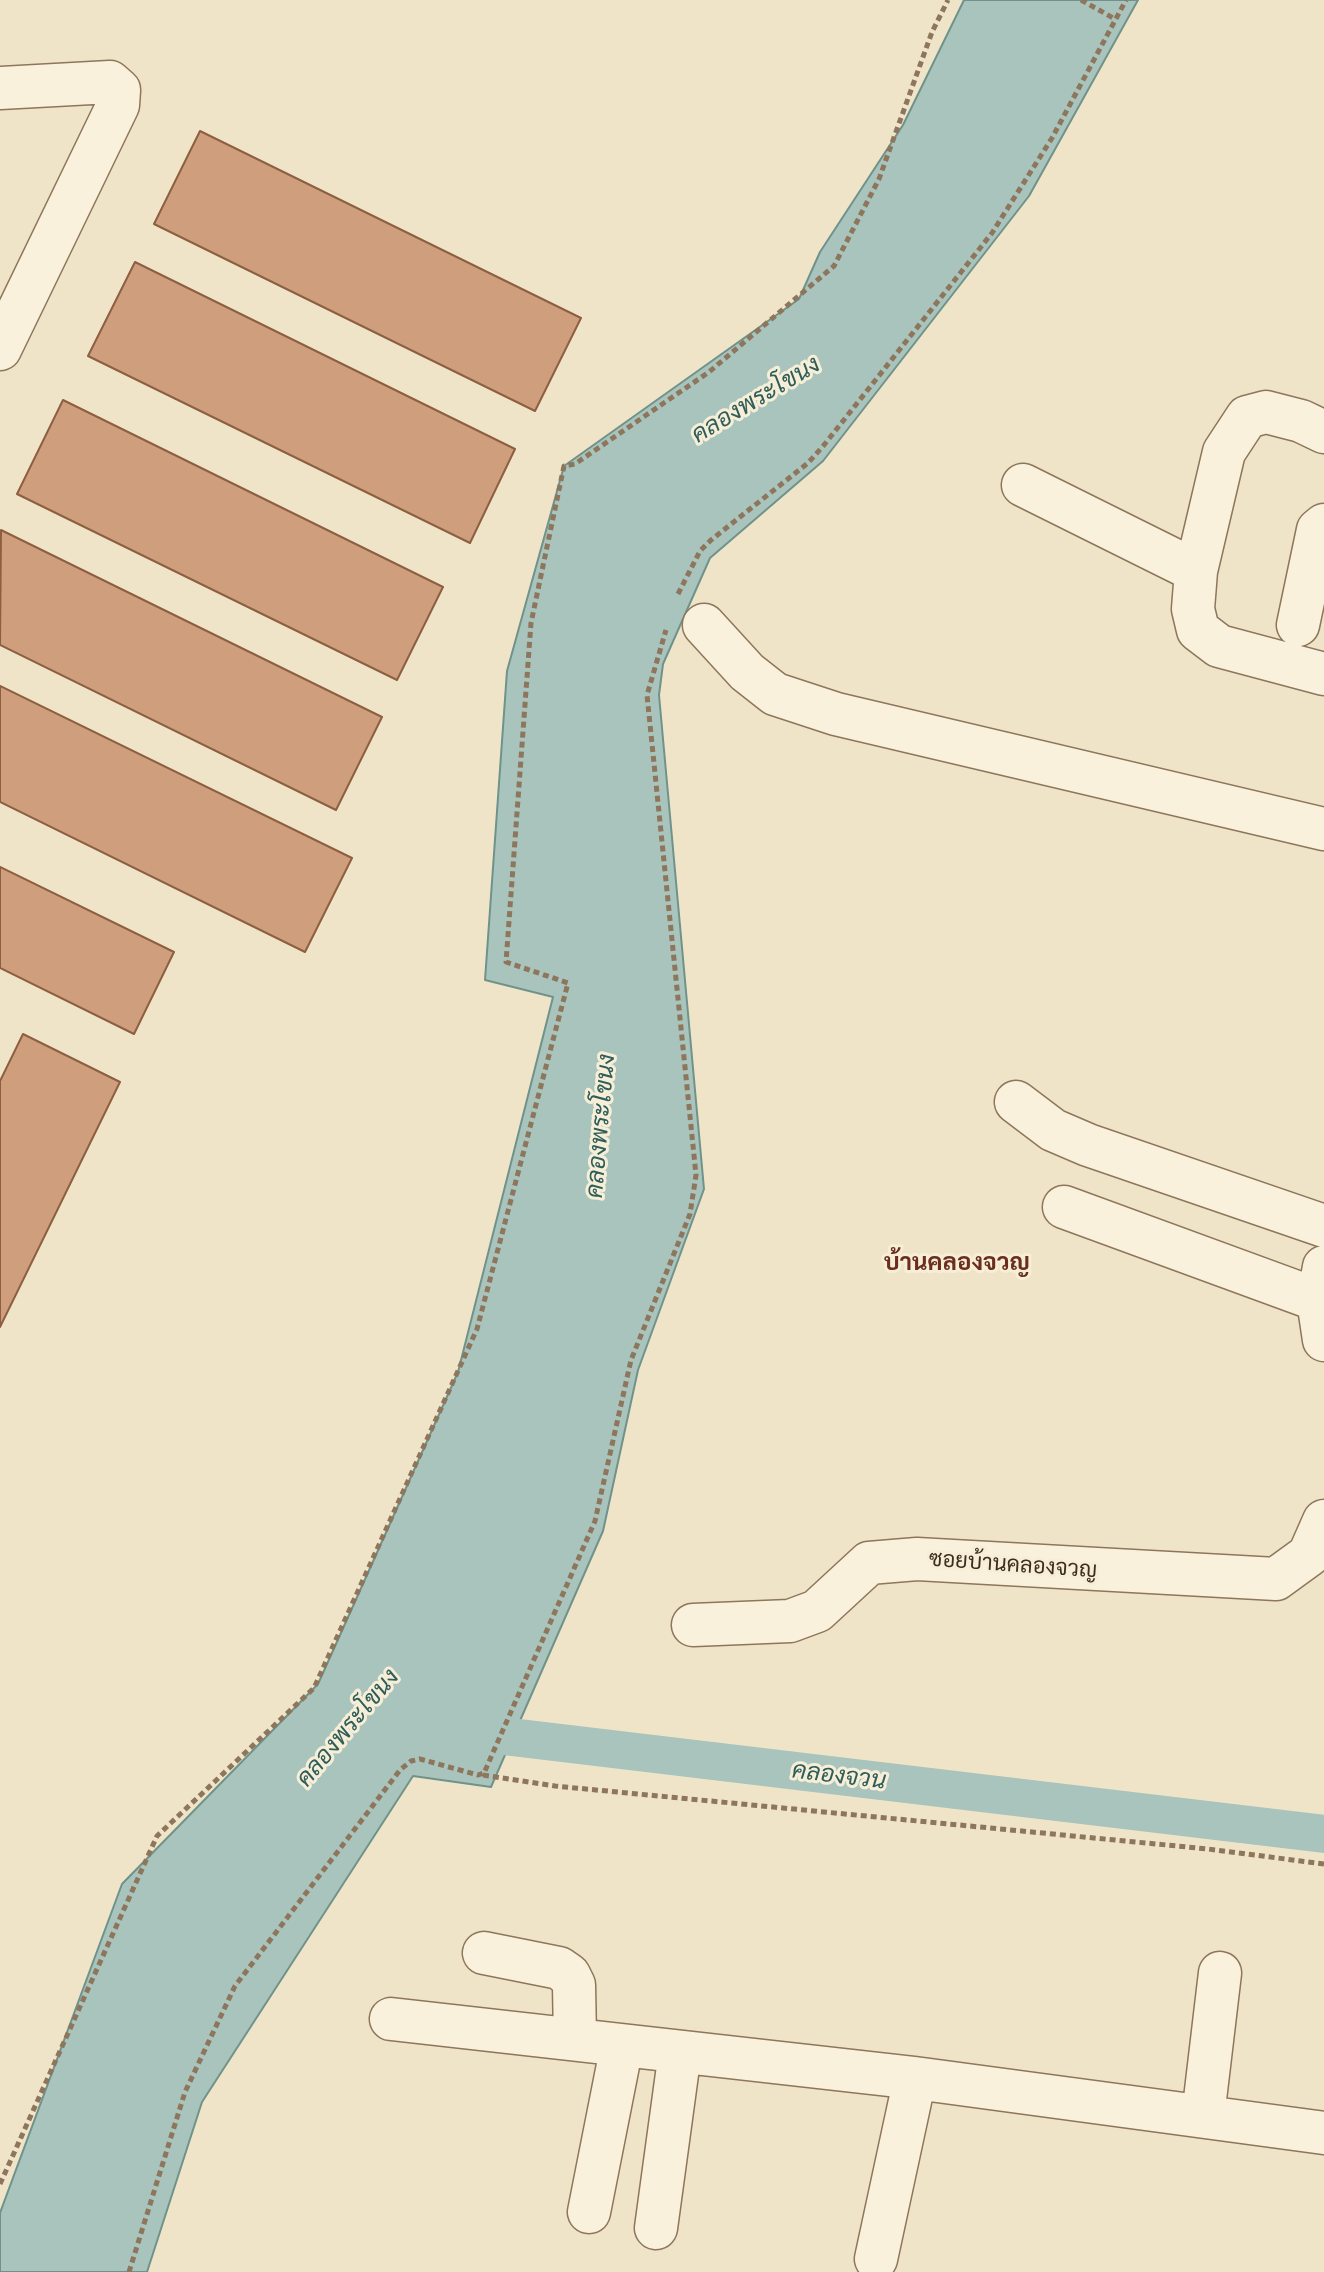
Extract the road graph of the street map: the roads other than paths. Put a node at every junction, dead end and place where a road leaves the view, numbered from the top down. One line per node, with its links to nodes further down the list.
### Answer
1 (0, 88): 2 (street)
2 (0, 349)
3 (1324, 432): 6 (street)
4 (1023, 485): 6 (street)
5 (1324, 525): 8 (street)
6 (1196, 571): 9 (street)
7 (682, 617): 10 (street)
8 (1298, 625)
9 (1324, 674)
10 (1324, 829)
11 (1016, 1102): 13 (street)
12 (1064, 1207): 14 (street)
13 (1324, 1226)
14 (1322, 1302)
15 (1324, 1521): 16 (street, ซอยบ้านคลองจวญ)
16 (693, 1625)
17 (484, 1953): 20 (street)
18 (1220, 1973): 24 (street)
19 (391, 2019): 20 (street)
20 (575, 2039): 21 (street)
21 (622, 2045): 22 (street); 26 (street)
22 (680, 2052): 23 (street); 27 (street)
23 (915, 2078): 24 (street); 28 (street)
24 (1203, 2116): 25 (street)
25 (1324, 2133)
26 (589, 2212)
27 (656, 2228)
28 (876, 2259)

